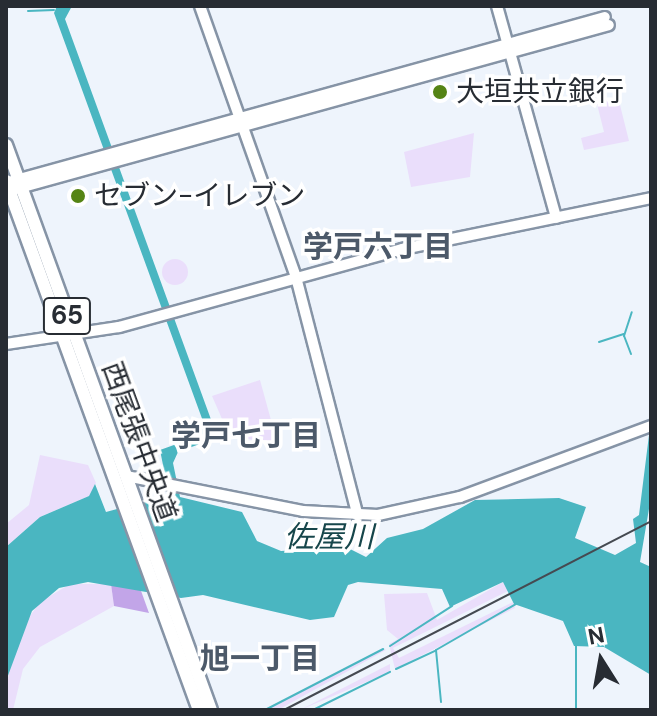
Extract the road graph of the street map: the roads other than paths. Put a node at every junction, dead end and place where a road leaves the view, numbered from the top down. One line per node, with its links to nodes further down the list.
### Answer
1 (200, 6): 5 (street)
2 (497, 6): 4 (street)
3 (607, 21): 4 (street)
4 (509, 48): 5 (street); 9 (street)
5 (243, 122): 7 (street); 10 (street)
6 (6, 145): 7 (main road, 西尾張中央道 / 65)
7 (11, 185): 11 (main road, 西尾張中央道 / 65)
8 (651, 198): 9 (street)
9 (556, 218): 10 (street)
10 (296, 277): 11 (street); 15 (street)
11 (68, 337): 12 (street); 14 (main road, 西尾張中央道 / 65)
12 (6, 344)
13 (651, 426): 15 (street)
14 (125, 483): 15 (street); 16 (main road, 西尾張中央道 / 65)
15 (358, 516)
16 (193, 677): 17 (main road, 65); 18 (main road, 西尾張中央道 / 65); 19 (main road, 65)
17 (196, 710)
18 (211, 710)
19 (219, 710)

